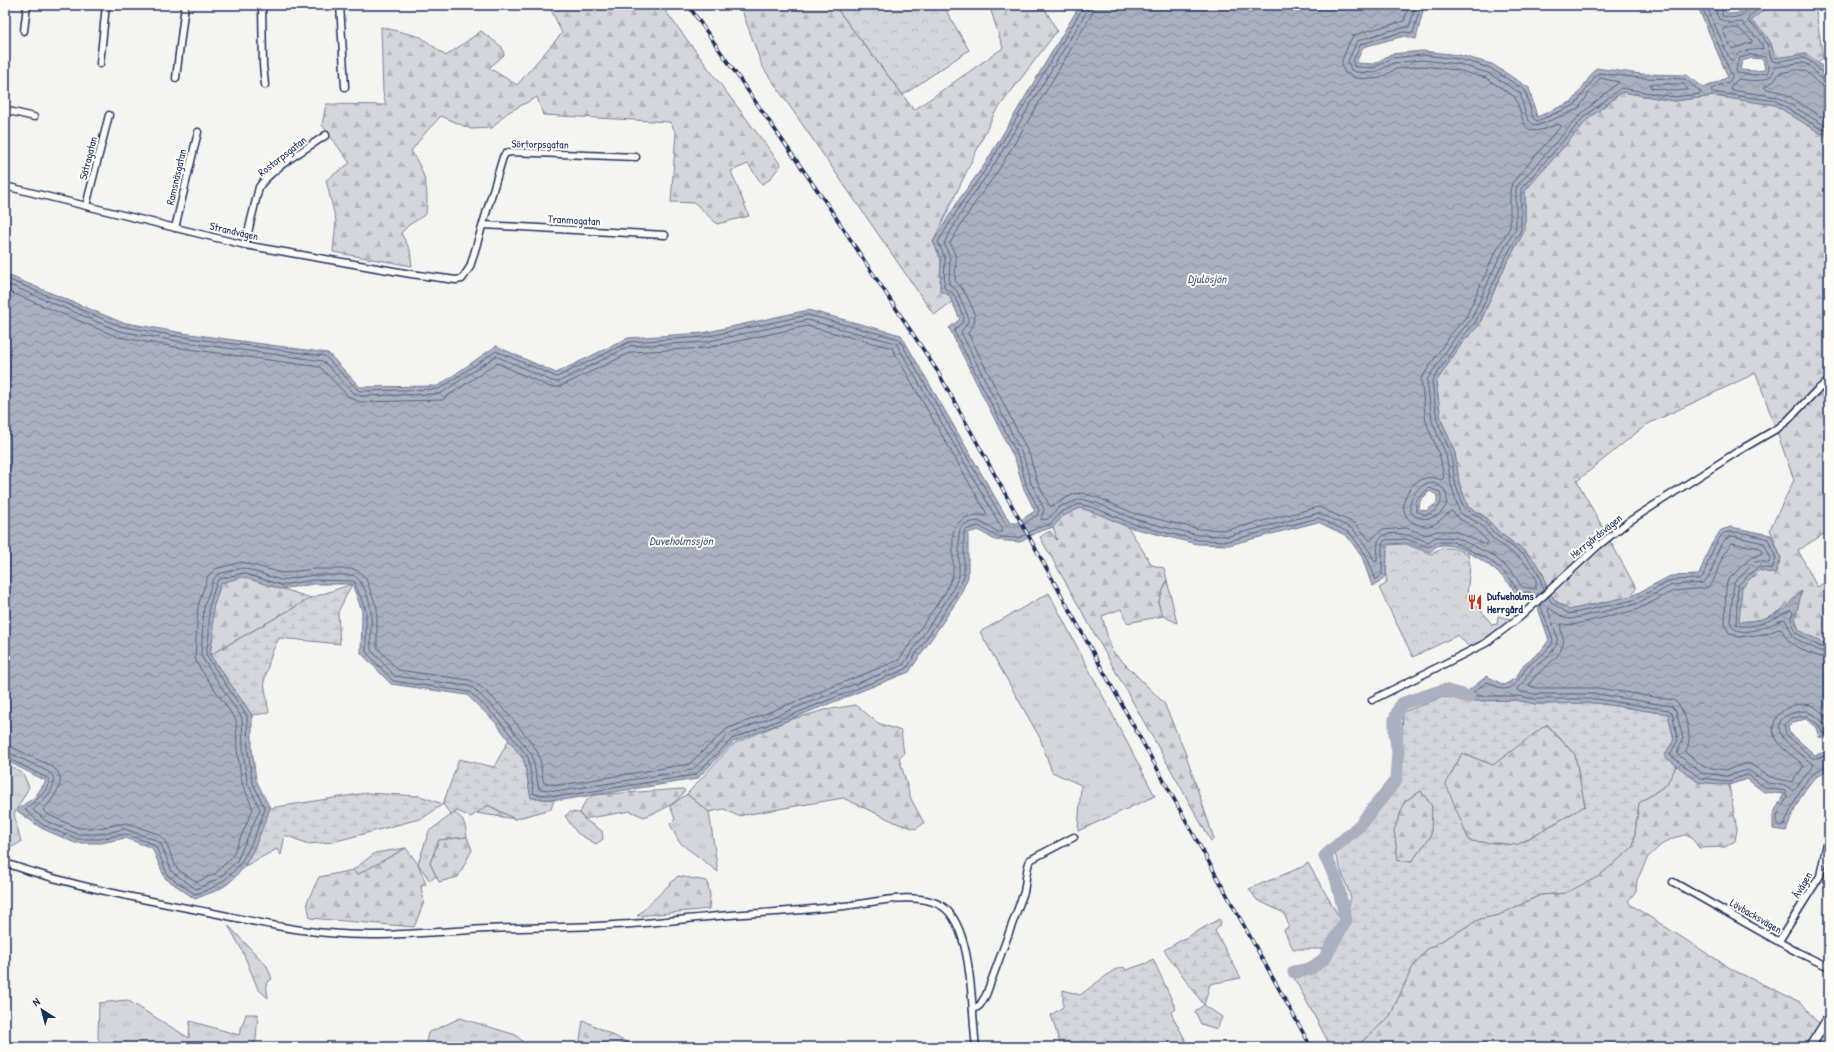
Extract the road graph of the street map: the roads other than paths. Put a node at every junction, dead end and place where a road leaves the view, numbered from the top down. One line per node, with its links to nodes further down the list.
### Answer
1 (27, 5): 6 (street)
2 (106, 5): 7 (street)
3 (185, 5): 8 (street)
4 (262, 5): 9 (street)
5 (340, 5): 10 (street)
6 (24, 31)
7 (100, 64)
8 (176, 78)
9 (266, 85)
10 (345, 87)
11 (5, 110): 13 (street)
12 (109, 115): 18 (street, Sätragatan)
13 (34, 117)
14 (198, 132): 20 (street, Ramsnäsgatan)
15 (326, 135): 22 (street, Rostorpsgatan)
16 (636, 157): 19 (street, Sörtorpsgatan)
17 (5, 186): 18 (street, Strandvägen)
18 (86, 206): 20 (street, Strandvägen)
19 (483, 225): 21 (street, Tranmogatan); 23 (street, Sörtorpsgatan)
20 (175, 228): 22 (street, Strandvägen)
21 (664, 235)
22 (245, 245): 23 (street, Strandvägen)
23 (462, 279)
24 (1829, 381): 25 (street, Herrgårdsvägen)
25 (1372, 700)
26 (1829, 834): 30 (street, Åvägen)
27 (1074, 837): 32 (street)
28 (5, 863): 32 (street)
29 (1673, 882): 30 (street, Lövbacksvägen)
30 (1779, 941): 31 (street, Lövbacksvägen)
31 (1829, 967)
32 (973, 1010): 34 (street)
33 (1829, 1017): 35 (street)
34 (976, 1047)
35 (1810, 1047)

